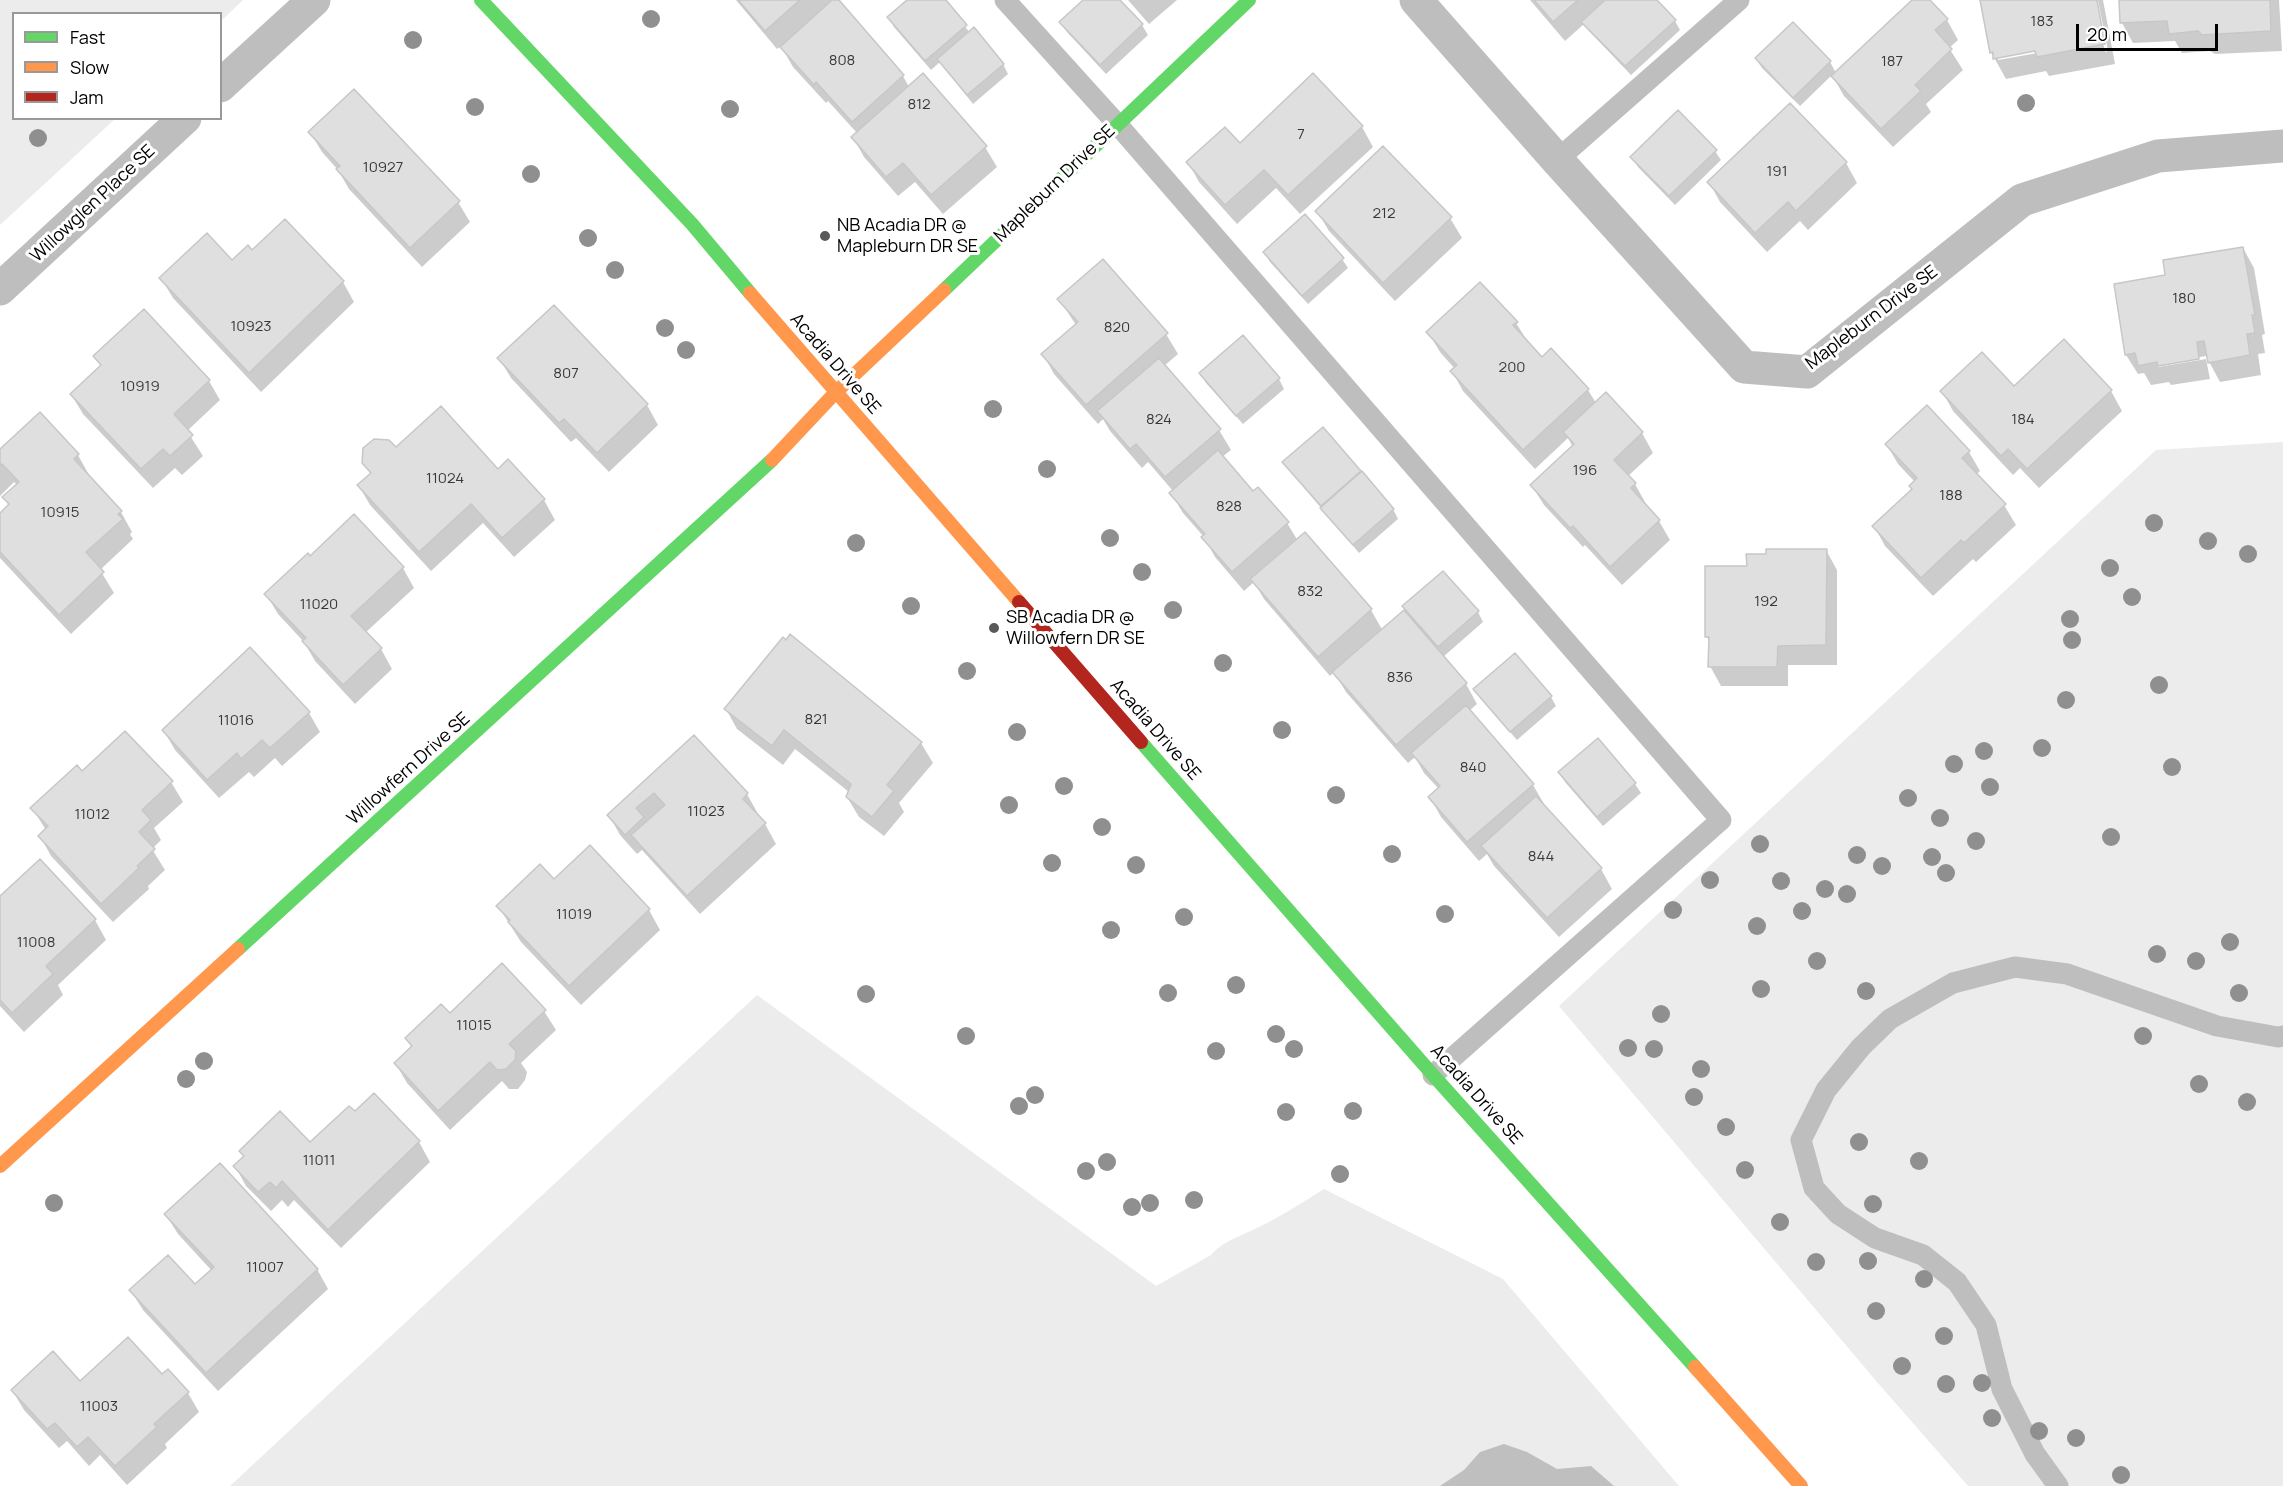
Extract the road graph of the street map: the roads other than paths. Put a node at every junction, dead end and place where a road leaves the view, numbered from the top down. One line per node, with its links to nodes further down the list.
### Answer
1 (314, 0): 7 (street)
2 (481, 0): 13 (street, Acadia Drive SE)
3 (1005, 0): 9 (lane)
4 (1249, 0): 9 (street, Mapleburn Drive SE)
5 (1416, 0): 11 (street, Mapleburn Drive SE)
6 (1739, 0): 11 (lane)
7 (222, 84)
8 (183, 120): 12 (street, Willowglen Place SE)
9 (1118, 125): 13 (street, Mapleburn Drive SE); 15 (lane)
10 (2283, 146): 11 (street, Mapleburn Drive SE)
11 (1557, 160)
12 (0, 289)
13 (836, 393): 15 (street, Acadia Drive SE); 16 (street, Willowfern Drive SE)
14 (2283, 1036): 18 (lane)
15 (1434, 1075): 17 (street, Acadia Drive SE)
16 (0, 1166)
17 (1801, 1486)
18 (2058, 1486)

